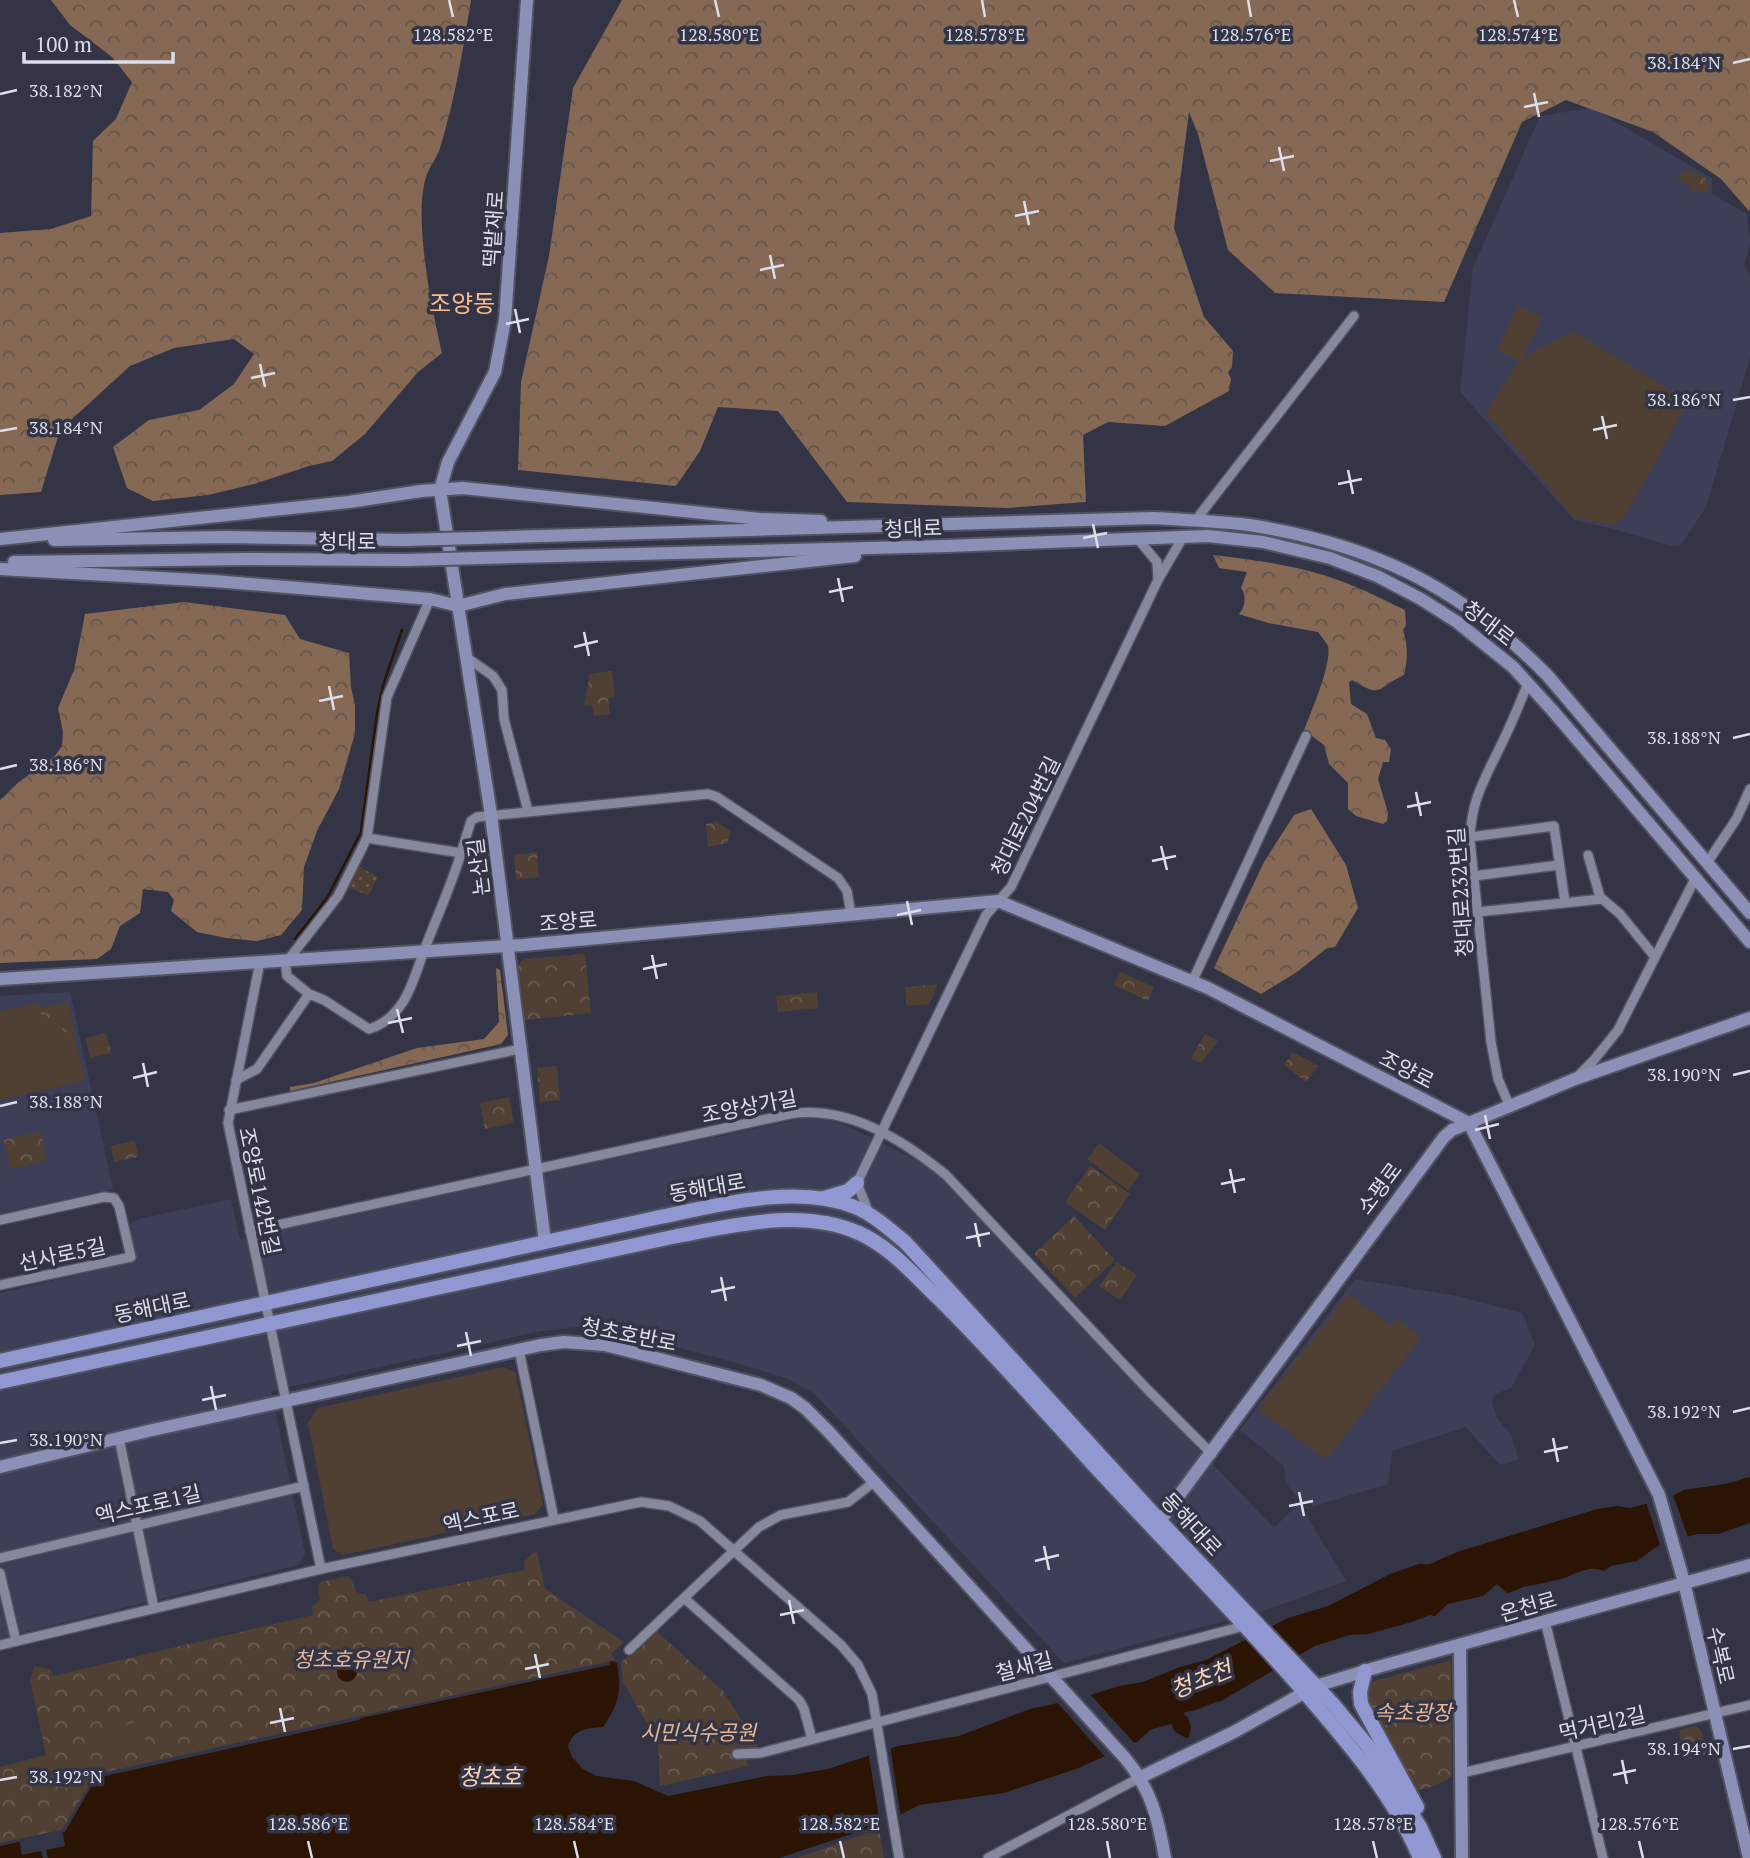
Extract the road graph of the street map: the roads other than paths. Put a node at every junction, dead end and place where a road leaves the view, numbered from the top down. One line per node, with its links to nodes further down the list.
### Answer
1 (527, 0): 3 (street, 떡밭재로)
2 (1354, 316): 4 (street)
3 (440, 490): 5 (street); 8 (street); 16 (street, 논산길)
4 (1195, 521): 5 (street, 청대로); 6 (street); 10 (street, 청대로)
5 (944, 524): 8 (street, 청대로, bridge)
6 (1183, 537): 7 (street, 청대로); 13 (street, 청대로); 14 (street, 청대로204번길)
7 (1138, 538): 9 (street, 청대로); 14 (street)
8 (0, 540)
9 (947, 546): 11 (street, 청대로, bridge); 16 (street)
10 (1385, 561): 13 (street); 27 (street, 청대로)
11 (0, 563)
12 (0, 569): 15 (street)
13 (1377, 576): 18 (street, 청대로)
14 (1158, 580): 32 (street, 청대로204번길)
15 (430, 599): 16 (street); 24 (street)
16 (458, 606): 17 (street, 논산길)
17 (466, 657): 21 (street); 22 (street, 논산길)
18 (1528, 683): 23 (street, 청대로232번길); 30 (street, 청대로)
19 (1306, 736): 44 (street)
20 (1750, 789): 27 (street)
21 (528, 811): 22 (street); 36 (street)
22 (491, 815): 25 (street); 38 (street, 논산길)
23 (1470, 837): 28 (street); 29 (street, 청대로232번길)
24 (367, 838): 25 (street); 41 (street)
25 (461, 853): 39 (street)
26 (1588, 855): 31 (street)
27 (1707, 863): 30 (street); 35 (street, 청대로)
28 (1559, 865): 29 (street); 33 (street)
29 (1474, 876): 34 (street, 청대로232번길)
30 (1695, 879): 37 (street, 청대로); 40 (street)
31 (1602, 899): 33 (street); 40 (street)
32 (998, 901): 36 (street, 조양로); 44 (street, 조양로); 53 (street, 청대로204번길)
33 (1564, 902): 34 (street)
34 (1478, 912): 50 (street, 청대로232번길)
35 (1750, 913)
36 (851, 914): 38 (street, 조양로)
37 (1750, 942)
38 (506, 946): 39 (street, 조양로); 47 (street, 논산길)
39 (423, 952): 41 (street, 조양로); 45 (street)
40 (1655, 957): 48 (street)
41 (287, 960): 42 (street, 조양로); 45 (street)
42 (260, 962): 43 (street, 조양로); 49 (street, 조양로142번길)
43 (0, 979)
44 (1193, 980): 52 (street, 조양로)
45 (309, 994): 49 (street)
46 (1750, 1018): 48 (street, 소평로)
47 (520, 1049): 51 (street); 54 (street, 논산길)
48 (1575, 1079): 50 (street, 소평로)
49 (236, 1080): 51 (street, 조양로142번길)
50 (1510, 1107): 52 (street, 소평로)
51 (229, 1110): 59 (street, 조양로142번길)
52 (1469, 1123): 69 (street, 소평로); 81 (street)
53 (881, 1133): 54 (street, 조양상가길); 55 (street, 청대로204번길); 69 (street, 조양상가길)
54 (536, 1168): 59 (street, 조양상가길); 60 (street, 논산길)
55 (857, 1183): 56 (main road); 57 (street)
56 (818, 1199): 57 (main road, 동해대로); 60 (main road, 동해대로)
57 (871, 1215): 75 (main road, 동해대로)
58 (0, 1220): 61 (street, 선사로5길)
59 (250, 1231): 62 (street, 조양로142번길)
60 (545, 1242): 62 (main road, 동해대로)
61 (0, 1286)
62 (267, 1304): 63 (street, 조양로142번길); 65 (main road, 동해대로)
63 (271, 1323): 66 (main road, 동해대로); 67 (street, 조양로142번길); 75 (main road, 동해대로)
64 (519, 1350): 67 (street, 청초호반로); 71 (street, 청초호반로); 73 (street)
65 (0, 1361)
66 (0, 1382)
67 (287, 1400): 68 (street, 청초호반로); 72 (street, 조양로142번길)
68 (119, 1438): 70 (street, 청초호반로); 74 (street)
69 (1212, 1454): 75 (street, 소평로)
70 (0, 1467)
71 (874, 1482): 76 (street); 91 (street, 청초호반로)
72 (304, 1486): 74 (street, 엑스포로1길); 79 (street, 조양로142번길)
73 (554, 1519): 76 (street, 엑스포로); 79 (street, 엑스포로)
74 (137, 1525): 77 (street, 엑스포로1길); 83 (street)
75 (1156, 1525): 85 (main road, 동해대로)
76 (734, 1550): 82 (street); 95 (street, 엑스포로)
77 (0, 1558)
78 (1750, 1564): 81 (street, 온천로)
79 (321, 1569): 83 (street, 엑스포로)
80 (0, 1573): 86 (street)
81 (1684, 1583): 84 (street, 온천로); 94 (street, 수복로)
82 (684, 1598): 89 (street); 96 (street)
83 (154, 1608): 86 (street, 엑스포로)
84 (1545, 1621): 88 (street, 온천로); 97 (street)
85 (1249, 1626): 91 (street, 철새길); 92 (main road, 동해대로)
86 (16, 1641): 87 (street, 엑스포로)
87 (0, 1645)
88 (1460, 1646): 90 (street, 온천로); 99 (street)
89 (629, 1650)
90 (1365, 1671): 92 (street, 온천로); 101 (main road)
91 (1054, 1677): 95 (street, 철새길); 100 (street, 청초호반로)
92 (1310, 1689): 100 (street, 온천로); 101 (main road)
93 (1750, 1706): 94 (street, 먹거리2길)
94 (1714, 1714): 97 (street, 먹거리2길); 107 (street, 수복로)
95 (877, 1723): 96 (street, 철새길); 102 (street, 엑스포로)
96 (812, 1739): 98 (street, 철새길)
97 (1576, 1747): 99 (street, 먹거리2길); 106 (street)
98 (737, 1754)
99 (1462, 1773): 105 (street)
100 (1141, 1777): 103 (street); 104 (street)
101 (1429, 1857)
102 (899, 1858)
103 (988, 1858)
104 (1165, 1858)
105 (1462, 1858)
106 (1603, 1858)
107 (1749, 1858)

